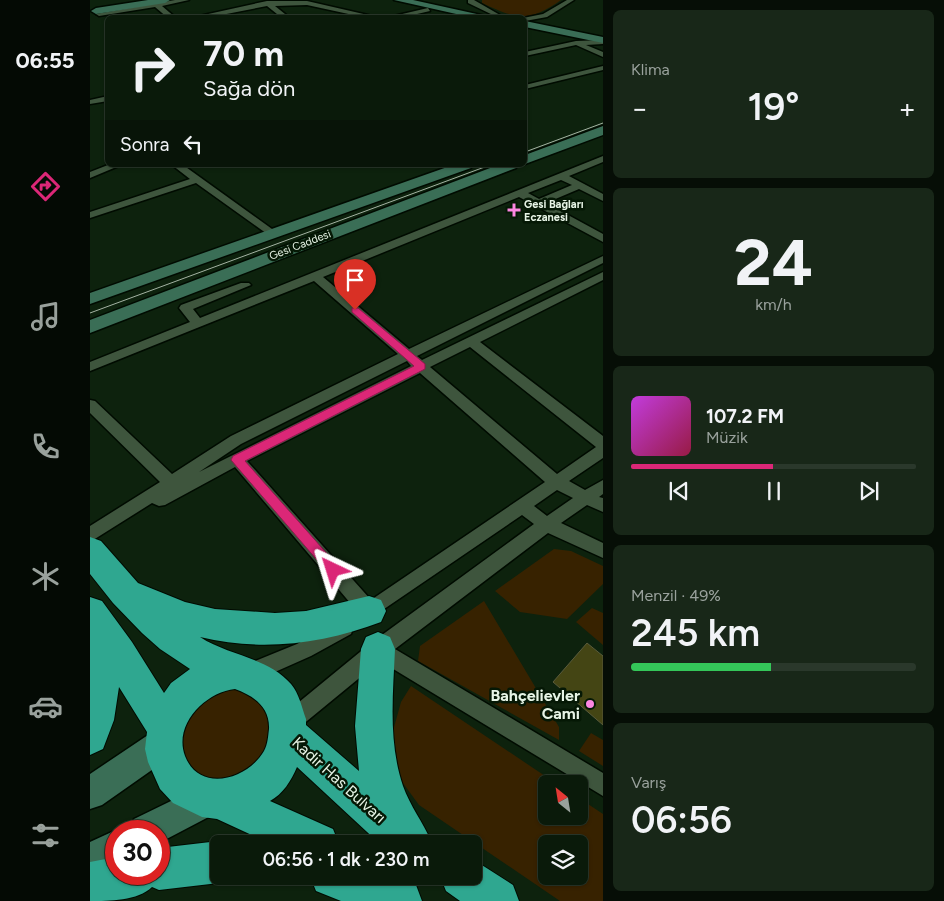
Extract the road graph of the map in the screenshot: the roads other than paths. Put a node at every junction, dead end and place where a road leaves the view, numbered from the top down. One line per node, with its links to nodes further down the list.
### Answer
1 (144, 0): 10 (street)
2 (186, 0): 8 (street)
3 (262, 0): 9 (street)
4 (399, 0): 17 (main road)
5 (419, 0): 18 (main road)
6 (471, 0): 19 (street)
7 (571, 0): 21 (street)
8 (161, 2): 10 (main road); 12 (street)
9 (269, 4): 13 (street); 14 (street); 15 (street)
10 (93, 10): 20 (street)
11 (428, 10): 16 (street)
12 (172, 15)
13 (209, 15)
14 (283, 15)
15 (364, 15)
16 (403, 15)
17 (488, 15)
18 (489, 15)
19 (492, 15)
20 (105, 20)
21 (527, 20)
22 (527, 21): 23 (main road)
23 (603, 39): 24 (street)
24 (576, 43): 25 (street); 26 (street)
25 (527, 54)
26 (603, 55)
27 (603, 68): 29 (street)
28 (527, 80): 29 (street)
29 (536, 85): 30 (street)
30 (527, 87)
31 (105, 99): 32 (street)
32 (90, 102)
33 (603, 130): 34 (main road)
34 (527, 159)
35 (603, 160): 41 (street)
36 (111, 167): 40 (street)
37 (180, 167): 42 (street)
38 (460, 167): 48 (main road, Gesi Caddesi)
39 (506, 167): 51 (main road, Gesi Caddesi)
40 (90, 175)
41 (561, 176): 43 (street); 44 (street)
42 (196, 180): 47 (street); 48 (street)
43 (579, 186): 45 (street); 46 (street)
44 (520, 193): 46 (street); 53 (street)
45 (603, 198)
46 (538, 203): 49 (street)
47 (90, 215)
48 (274, 234): 56 (main road, Gesi Caddesi)
49 (603, 239)
50 (603, 259): 60 (street)
51 (230, 272): 54 (street); 58 (main road, Gesi Caddesi)
52 (603, 275): 59 (street)
53 (315, 276): 55 (street); 60 (street)
54 (245, 285): 55 (street); 57 (street)
55 (260, 298): 57 (street)
56 (90, 299)
57 (198, 323): 61 (street)
58 (90, 327)
59 (470, 342): 62 (street); 64 (street)
60 (408, 355): 62 (street); 67 (street)
61 (90, 367)
62 (422, 367): 66 (street); 68 (street)
63 (90, 405): 67 (street)
64 (603, 444)
65 (603, 450): 68 (street)
66 (237, 460): 74 (street); 78 (street)
67 (170, 482): 74 (street)
68 (556, 482): 70 (street); 71 (street)
69 (603, 486): 70 (street)
70 (585, 498): 72 (street); 73 (street)
71 (522, 506): 73 (street); 78 (street)
72 (603, 506)
73 (546, 524): 76 (street); 80 (street)
74 (90, 535)
75 (90, 550): 77 (highway)
76 (603, 551)
77 (124, 593): 78 (highway); 81 (highway)
78 (369, 611): 81 (street)
79 (90, 613): 83 (highway); 84 (highway)
80 (378, 649): 82 (street); 85 (street); 91 (highway)
81 (242, 673): 82 (highway); 83 (highway)
82 (289, 729): 87 (highway); 90 (highway, Kadir Has Bulvarı)
83 (166, 735): 86 (main road); 87 (highway)
84 (90, 736)
85 (603, 785)
86 (90, 793)
87 (215, 799): 88 (main road); 89 (highway)
88 (170, 820)
89 (297, 835)
90 (403, 835)
91 (408, 835)
92 (210, 863): 93 (highway)
93 (170, 868)
94 (356, 885): 97 (highway)
95 (384, 885): 98 (highway)
96 (474, 885): 99 (highway)
97 (400, 901)
98 (406, 901)
99 (497, 901)

